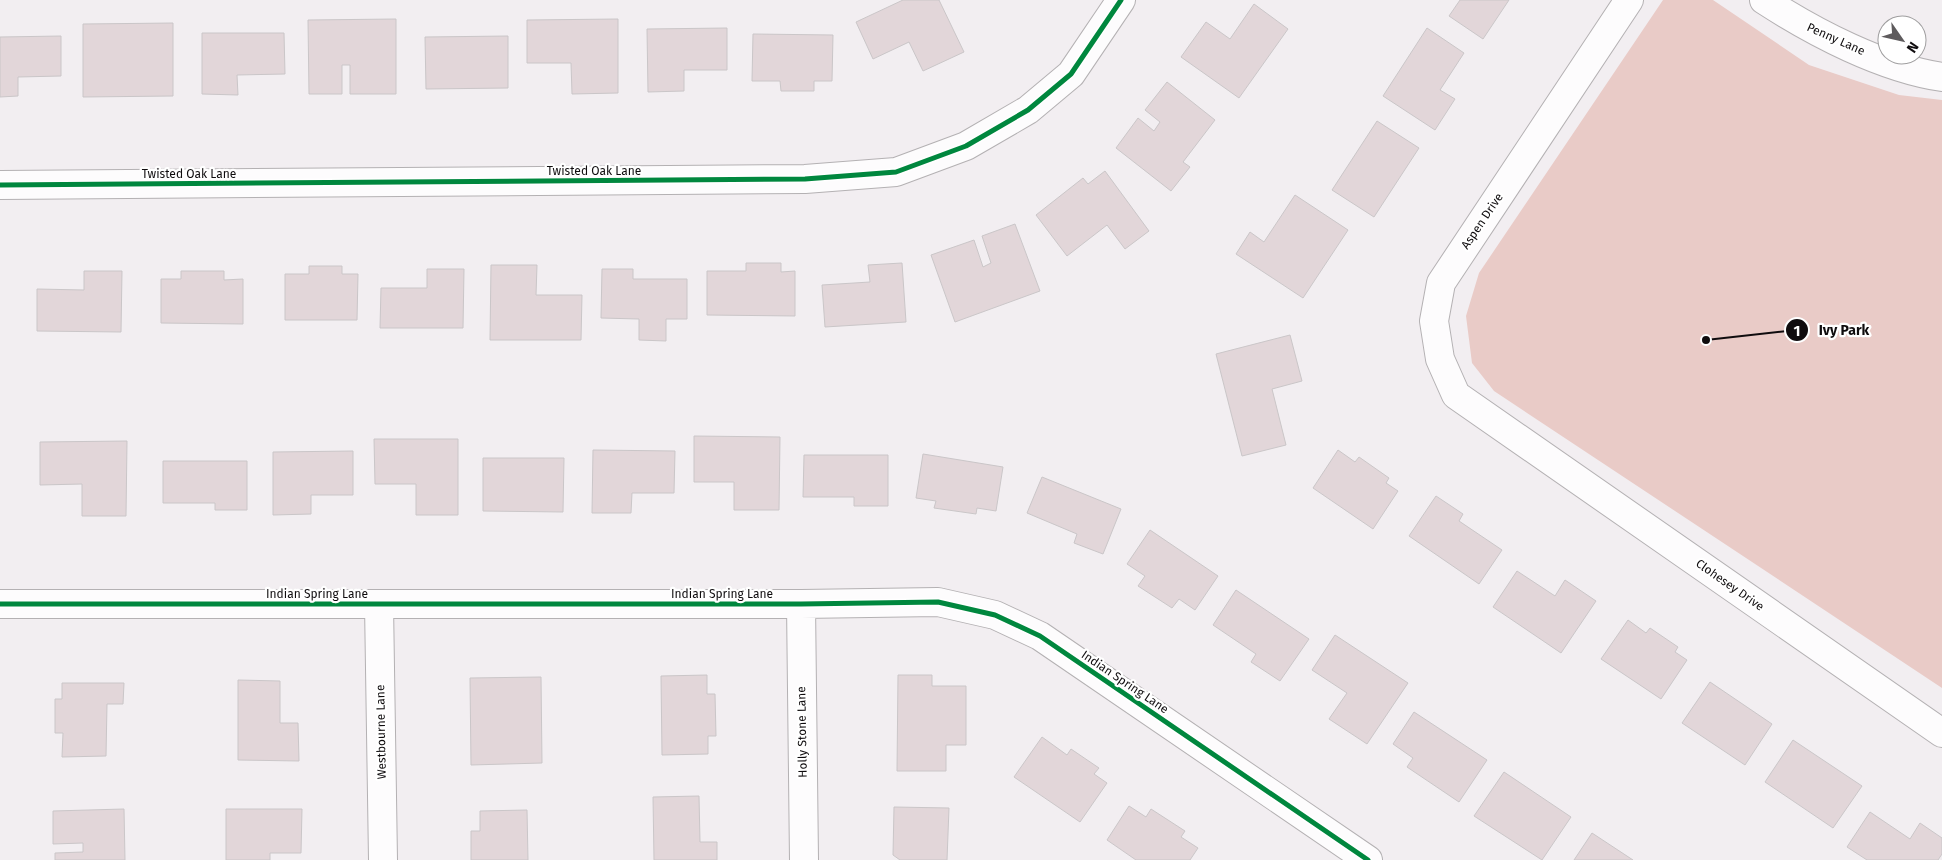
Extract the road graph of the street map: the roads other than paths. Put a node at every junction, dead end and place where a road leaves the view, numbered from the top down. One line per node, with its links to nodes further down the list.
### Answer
1 (1121, 0): 5 (street, Twisted Oak Lane)
2 (1629, 0): 6 (street, Aspen Drive)
3 (1764, 0): 4 (street, Penny Lane)
4 (1942, 77)
5 (0, 185)
6 (1518, 438): 10 (street, Clohesey Drive)
7 (0, 604): 8 (street, Indian Spring Lane)
8 (378, 604): 9 (street, Indian Spring Lane); 11 (street, Westbourne Lane)
9 (801, 604): 12 (street, Holly Stone Lane); 13 (street, Indian Spring Lane)
10 (1942, 733)
11 (383, 860)
12 (804, 860)
13 (1368, 860)

